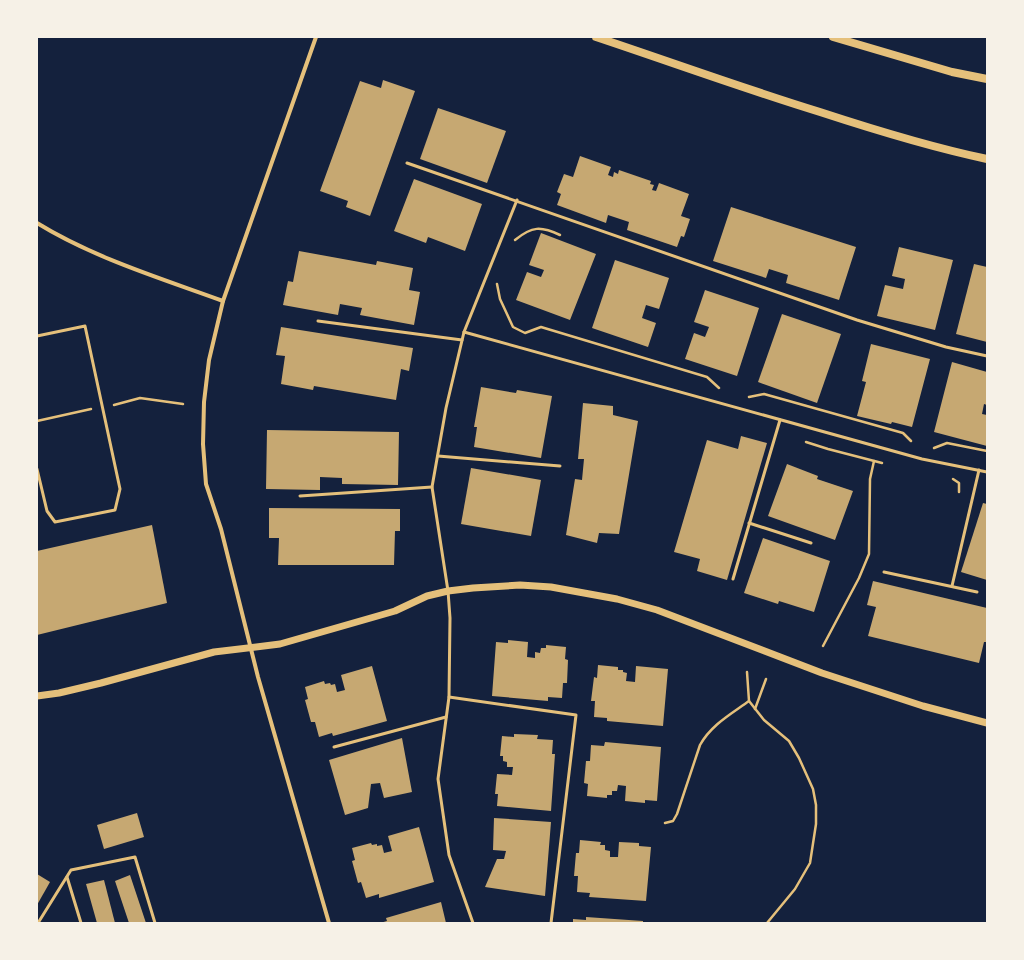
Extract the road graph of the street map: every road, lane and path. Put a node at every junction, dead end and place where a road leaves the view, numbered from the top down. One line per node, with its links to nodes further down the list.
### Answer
1 (316, 37): 12 (street)
2 (596, 37): 5 (main road)
3 (832, 37): 4 (main road)
4 (987, 79)
5 (987, 159)
6 (407, 163): 7 (lane)
7 (517, 200): 14 (lane); 17 (lane)
8 (37, 223): 12 (street)
9 (560, 235): 10 (path)
10 (513, 242)
11 (499, 277): 18 (path)
12 (223, 301): 44 (street)
13 (318, 322): 16 (lane)
14 (464, 332): 16 (lane); 20 (lane)
15 (37, 336): 29 (lane)
16 (462, 340): 25 (lane)
17 (987, 356)
18 (720, 389)
19 (747, 397): 22 (path)
20 (780, 420): 30 (lane); 36 (lane)
21 (802, 441): 26 (path)
22 (914, 445)
23 (932, 448): 24 (path)
24 (987, 451)
25 (438, 456): 28 (lane); 33 (lane)
26 (874, 461): 27 (path); 43 (path)
27 (888, 464)
28 (560, 466)
29 (37, 469)
30 (979, 470): 31 (lane); 40 (lane)
31 (987, 472)
32 (952, 478): 34 (path)
33 (432, 487): 35 (lane); 41 (lane)
34 (959, 492)
35 (300, 496)
36 (749, 523): 37 (lane); 39 (lane)
37 (810, 543)
38 (884, 572): 40 (lane)
39 (733, 579)
40 (952, 586): 42 (lane)
41 (448, 591): 44 (street); 48 (lane); 52 (street)
42 (977, 592)
43 (823, 646)
44 (250, 647): 47 (street); 59 (street)
45 (747, 672): 49 (path)
46 (766, 679): 50 (path)
47 (37, 696)
48 (449, 697): 51 (lane); 61 (lane)
49 (749, 701): 50 (path); 54 (path)
50 (755, 709): 62 (path)
51 (446, 717): 53 (lane); 60 (lane)
52 (987, 723)
53 (334, 747)
54 (666, 823)
55 (67, 878): 56 (lane); 57 (lane); 58 (lane)
56 (38, 923)
57 (81, 923)
58 (155, 923)
59 (329, 923)
60 (473, 923)
61 (551, 923)
62 (767, 923)

